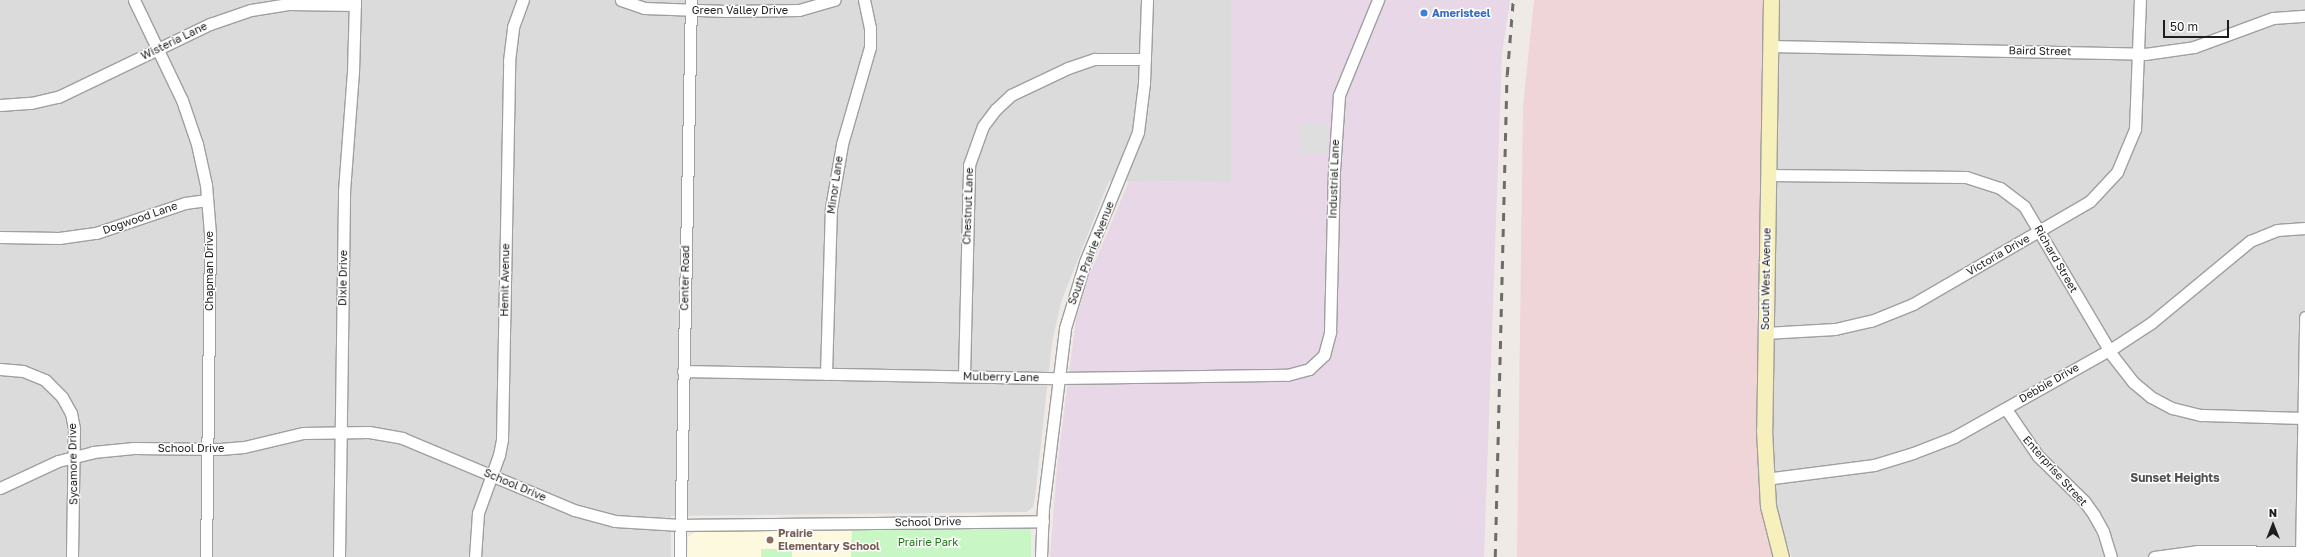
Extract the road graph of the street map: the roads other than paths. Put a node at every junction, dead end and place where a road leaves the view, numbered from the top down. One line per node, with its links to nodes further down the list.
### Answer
1 (134, 0): 14 (street, Chapman Drive)
2 (523, 0): 37 (street, Hemit Avenue)
3 (621, 0): 11 (street, Green Valley Drive)
4 (835, 0): 11 (street, Green Valley Drive)
5 (864, 0): 29 (street, Minor Lane)
6 (1147, 0): 16 (street, South Prairie Avenue)
7 (1378, 0): 26 (street, Industrial Lane)
8 (1771, 0): 13 (street, South West Avenue)
9 (2140, 0): 15 (street, Victoria Drive)
10 (355, 3): 14 (street, Wisteria Lane); 34 (street, Dixie Drive)
11 (691, 5): 28 (street, Center Road)
12 (2305, 16): 15 (street, Baird Street)
13 (1770, 46): 15 (street, Baird Street); 18 (street, South West Avenue)
14 (159, 49): 17 (street, Wisteria Lane); 19 (street, Chapman Drive)
15 (2139, 54): 21 (street, Victoria Drive)
16 (1145, 59): 30 (street, Chestnut Lane); 31 (street, South Prairie Avenue)
17 (0, 105)
18 (1768, 174): 21 (street, Richard Street); 24 (street, South West Avenue)
19 (207, 200): 22 (street, Dogwood Lane); 35 (street, Chapman Drive)
20 (2305, 228): 25 (street, Debbie Drive)
21 (2039, 231): 24 (street, Victoria Drive); 25 (street, Richard Street)
22 (0, 237)
23 (2305, 317): 33 (street)
24 (1765, 333): 38 (street, South West Avenue)
25 (2109, 349): 32 (street, Debbie Drive); 33 (street, Richard Street)
26 (1317, 363): 31 (street, Mulberry Lane)
27 (0, 369): 36 (street, Sycamore Drive)
28 (683, 371): 29 (street, Mulberry Lane); 41 (street, Center Road)
29 (826, 374): 30 (street, Mulberry Lane)
30 (964, 376): 31 (street, Mulberry Lane)
31 (1058, 378): 40 (street, South Prairie Avenue)
32 (2006, 409): 38 (street, Debbie Drive); 50 (street, Enterprise Street)
33 (2304, 418): 42 (street)
34 (341, 432): 35 (street, School Drive); 37 (street, School Drive); 45 (street, Dixie Drive)
35 (207, 449): 36 (street, School Drive); 44 (street, Chapman Drive)
36 (74, 457): 39 (street, School Drive); 43 (street, Sycamore Drive)
37 (492, 476): 41 (street, School Drive); 46 (street, Hemit Avenue)
38 (1765, 479): 49 (street, South West Avenue)
39 (0, 488)
40 (1042, 521): 41 (street, School Drive); 48 (street, South Prairie Avenue)
41 (680, 525): 47 (street, Center Road)
42 (2302, 554): 51 (street)
43 (72, 557)
44 (206, 557)
45 (339, 557)
46 (474, 557)
47 (680, 557)
48 (1041, 557)
49 (1781, 557)
50 (2111, 557)
51 (2154, 557)

